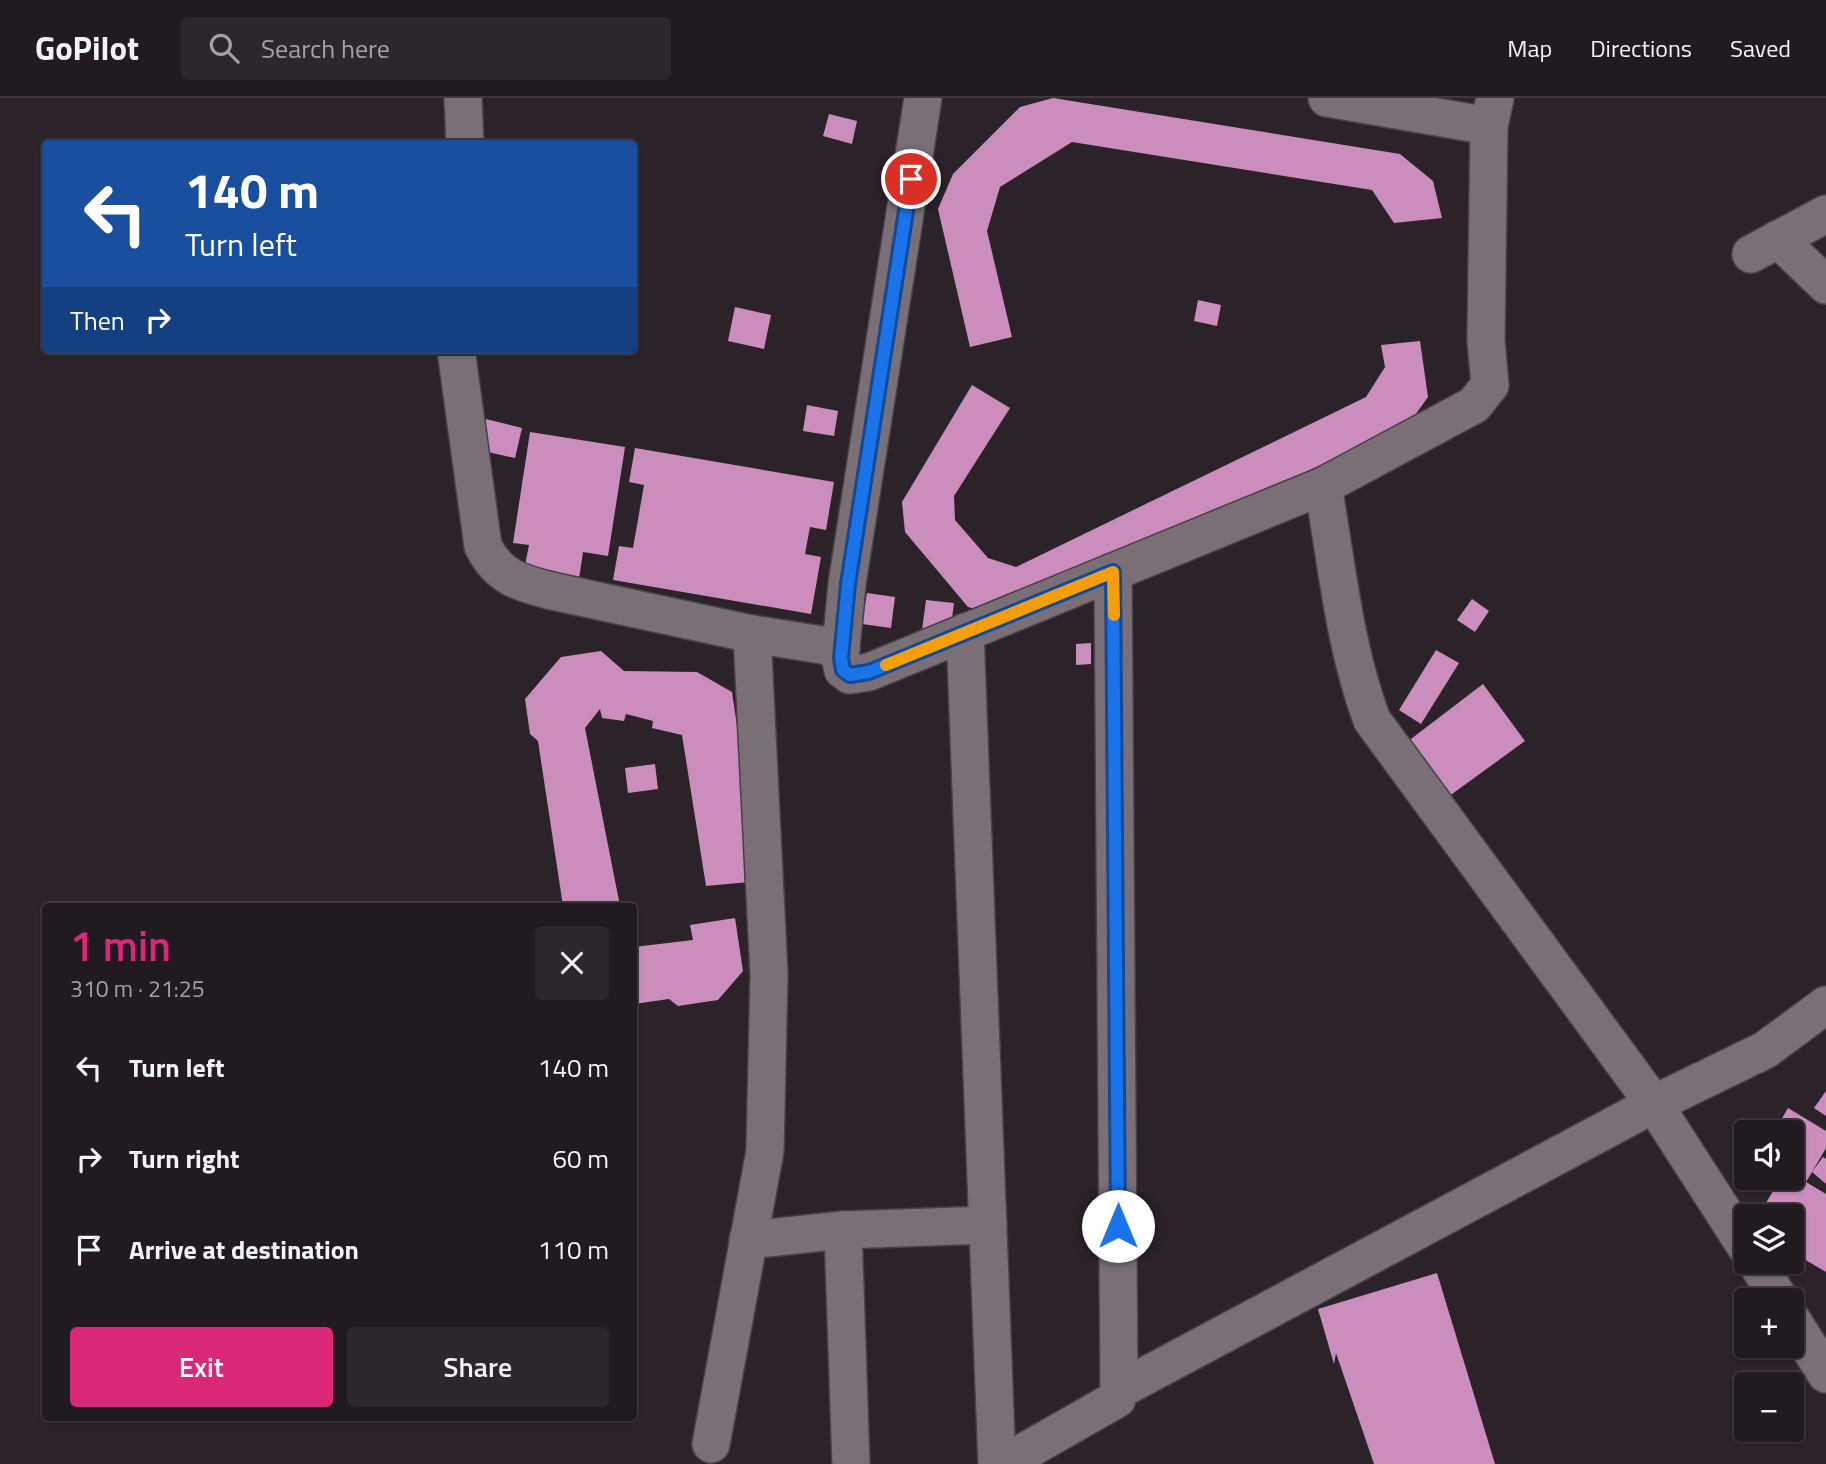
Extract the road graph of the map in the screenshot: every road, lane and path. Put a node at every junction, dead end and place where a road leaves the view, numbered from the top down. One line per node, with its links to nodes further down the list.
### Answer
1 (463, 98): 5 (street)
2 (923, 98): 13 (street)
3 (1327, 98): 4 (street)
4 (1492, 112): 9 (street)
5 (465, 140)
6 (1826, 214): 7 (street)
7 (1826, 285)
8 (457, 354): 12 (street)
9 (1323, 486): 10 (street); 15 (street)
10 (1113, 572): 11 (street); 22 (street)
11 (965, 632): 13 (street); 16 (street)
12 (752, 634): 13 (street); 19 (street)
13 (841, 648)
14 (1826, 1005): 15 (street)
15 (1654, 1104): 17 (street); 22 (street)
16 (988, 1225): 18 (street); 25 (street)
17 (1734, 1228)
18 (843, 1230): 19 (street); 24 (street)
19 (748, 1240): 23 (street)
20 (1804, 1339): 21 (street)
21 (1826, 1374)
22 (1119, 1390): 26 (street)
23 (711, 1444)
24 (851, 1464)
25 (997, 1464)
26 (1003, 1464)

